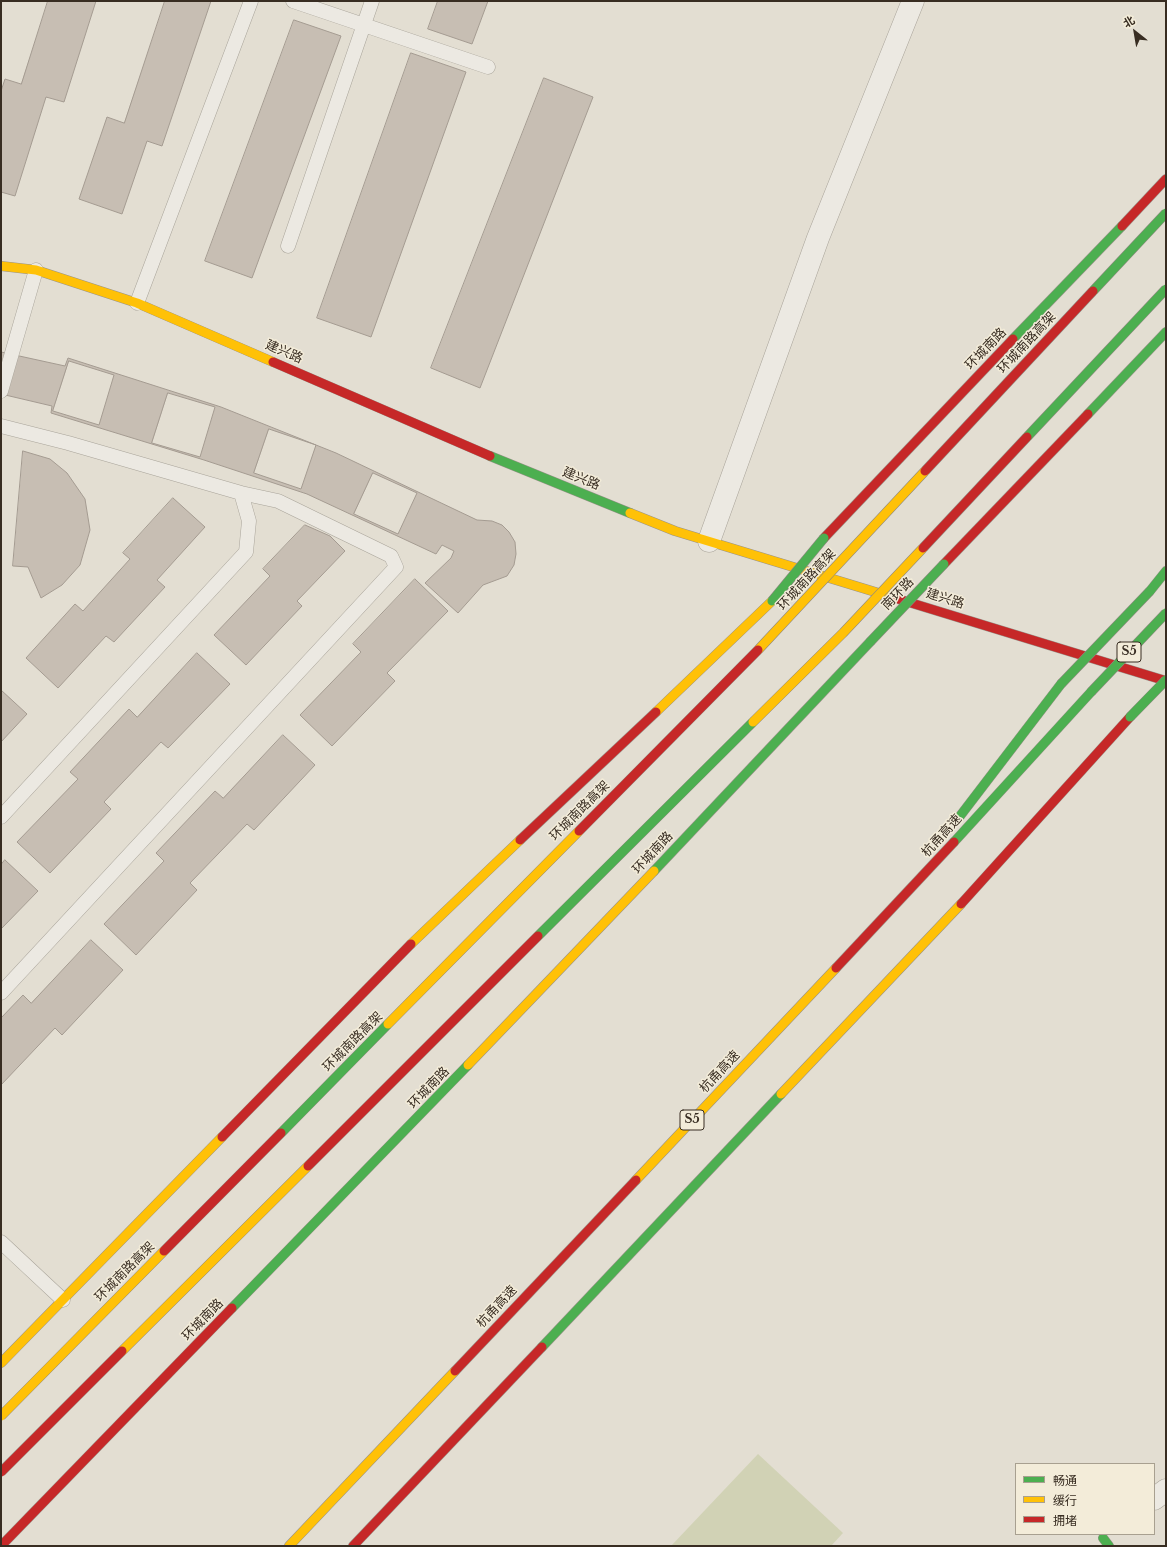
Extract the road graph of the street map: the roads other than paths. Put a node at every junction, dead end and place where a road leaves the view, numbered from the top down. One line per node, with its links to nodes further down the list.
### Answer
1 (251, 1): 13 (lane)
2 (294, 1): 5 (lane)
3 (372, 1): 5 (lane)
4 (913, 1): 18 (street)
5 (363, 24): 6 (lane); 9 (lane)
6 (488, 67)
7 (1166, 178): 29 (main road, 环城南路, bridge)
8 (1166, 213): 31 (main road, 环城南路高架, bridge)
9 (288, 246)
10 (1, 266): 11 (main road, 建兴路)
11 (36, 270): 13 (main road, 建兴路); 15 (lane)
12 (1166, 289): 32 (main road, bridge)
13 (137, 303): 18 (main road, 建兴路)
14 (1166, 332): 21 (main road, 南环路, bridge)
15 (1, 391)
16 (1, 426): 17 (lane)
17 (241, 493): 23 (lane); 27 (lane)
18 (708, 541): 22 (main road, 建兴路)
19 (1166, 571): 24 (main road, bridge)
20 (1166, 613): 26 (main road, 杭甬高速 / S5, bridge)
21 (870, 642): 35 (main road, 环城南路)
22 (1166, 680): 37 (main road, bridge)
23 (1, 817)
24 (952, 827)
25 (938, 846): 26 (main road)
26 (876, 926): 36 (main road, 杭甬高速 / S5)
27 (1, 993)
28 (1, 1242): 29 (lane)
29 (63, 1300): 30 (main road)
30 (1, 1363)
31 (1, 1416)
32 (1, 1472)
33 (1166, 1490): 34 (street)
34 (1155, 1498)
35 (1, 1546)
36 (289, 1546)
37 (353, 1546)

